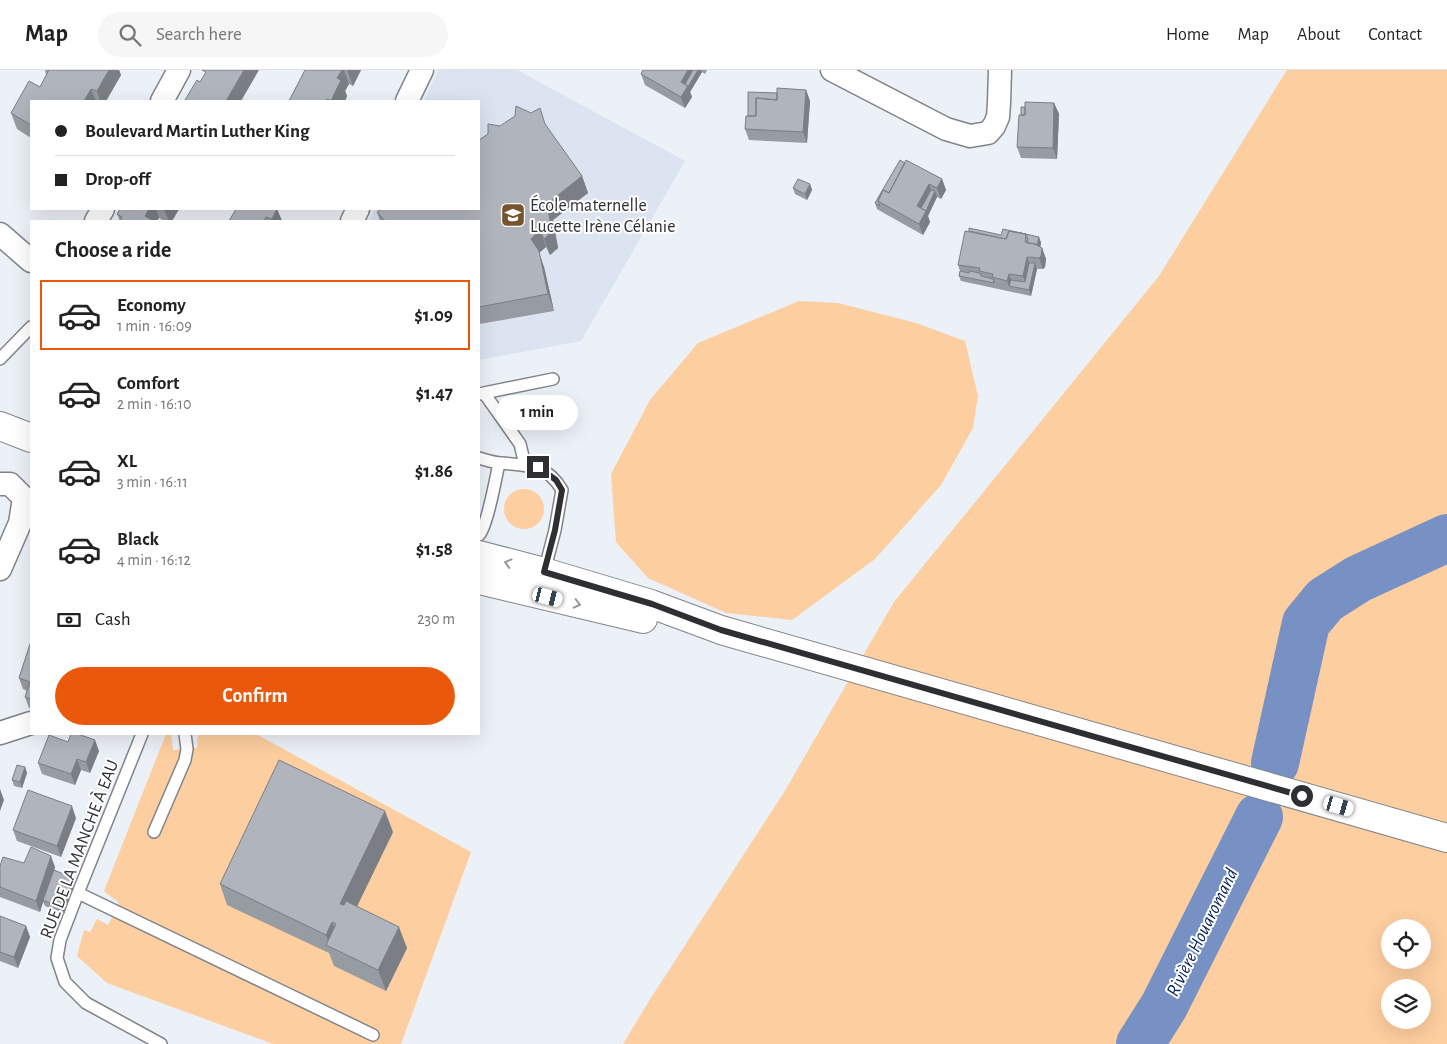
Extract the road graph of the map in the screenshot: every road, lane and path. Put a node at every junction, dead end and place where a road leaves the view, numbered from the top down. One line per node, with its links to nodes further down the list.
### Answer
1 (179, 70): 5 (street)
2 (422, 70): 6 (street)
3 (832, 70): 4 (street)
4 (1000, 70)
5 (163, 100)
6 (407, 100)
7 (0, 234): 8 (street)
8 (30, 261)
9 (30, 328): 10 (lane)
10 (0, 360)
11 (553, 379): 12 (lane)
12 (482, 394): 17 (lane)
13 (0, 426): 14 (main road)
14 (30, 438)
15 (480, 458): 16 (lane)
16 (499, 463): 17 (lane); 19 (lane)
17 (525, 465): 22 (lane)
18 (0, 484): 21 (street)
19 (480, 533)
20 (480, 555): 22 (main road, one-way to 20)
21 (0, 569)
22 (544, 572): 24 (lane); 25 (main road)
23 (480, 580): 24 (main road)
24 (511, 588): 25 (main road, one-way to 25)
25 (721, 630): 31 (main road)
26 (30, 723): 27 (street)
27 (0, 733)
28 (142, 735): 32 (lane, RUE DE LA MANCHE À EAU)
29 (185, 735): 30 (lane)
30 (154, 832)
31 (1447, 838)
32 (78, 892): 33 (lane); 34 (lane, RUE DE LA MANCHE À EAU)
33 (373, 1034)
34 (161, 1044)

